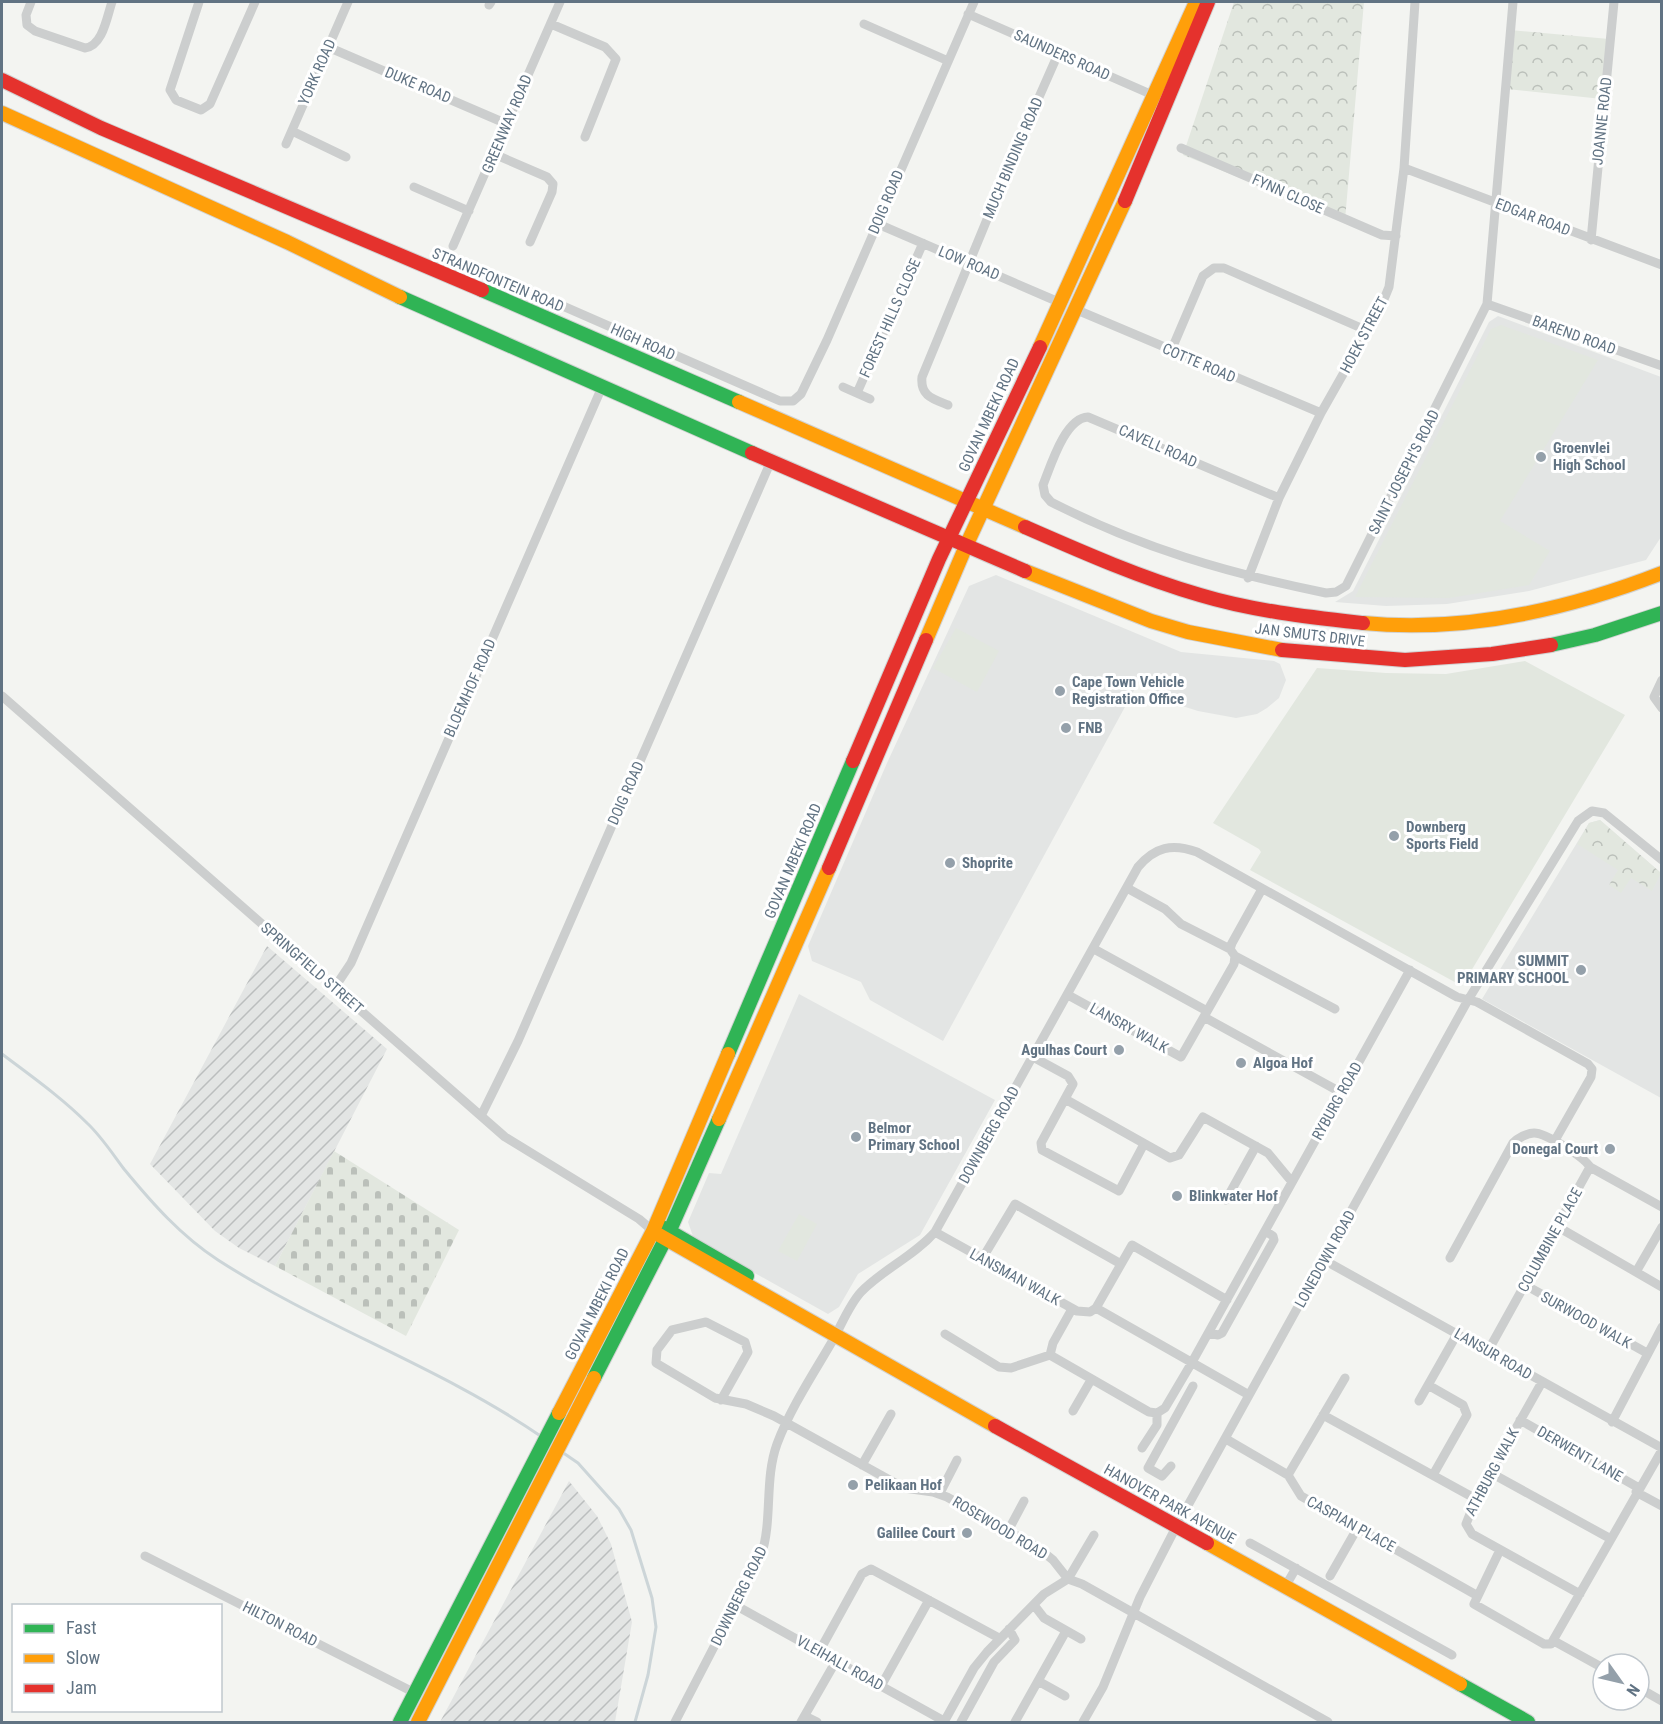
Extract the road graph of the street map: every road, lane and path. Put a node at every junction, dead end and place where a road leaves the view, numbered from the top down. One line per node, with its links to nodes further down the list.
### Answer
1 (31, 2): 2 (street)
2 (112, 2)
3 (199, 2): 4 (street)
4 (255, 2)
5 (348, 2): 16 (street, YORK ROAD)
6 (560, 2): 14 (street, GREENWAY ROAD)
7 (974, 2): 13 (street, DOIG ROAD)
8 (1196, 2): 20 (main road, GOVAN MBEKI ROAD)
9 (1208, 2): 44 (main road)
10 (1415, 2): 29 (street, HOEK STREET)
11 (1513, 2): 31 (street, SAINT JOSEPH'S ROAD)
12 (1614, 2): 35 (street, JOANNE ROAD)
13 (968, 14): 17 (street, SAUNDERS ROAD); 18 (street, DOIG ROAD)
14 (550, 24): 22 (street, GREENWAY ROAD); 24 (street)
15 (864, 24): 18 (street)
16 (328, 47): 22 (street, DUKE ROAD); 23 (street, YORK ROAD)
17 (1058, 54): 20 (street, SAUNDERS ROAD); 39 (street, MUCH BINDING ROAD)
18 (946, 60): 33 (street, DOIG ROAD)
19 (2, 80): 58 (main road, STRANDFONTEIN ROAD)
20 (1155, 96): 42 (main road, GOVAN MBEKI ROAD)
21 (2, 112): 48 (main road)
22 (507, 124): 27 (street, GREENWAY ROAD)
23 (292, 131): 25 (street, YORK ROAD); 28 (street)
24 (585, 137)
25 (286, 144)
26 (1181, 147): 34 (street, FYNN CLOSE)
27 (494, 154): 32 (street, GREENWAY ROAD); 36 (street)
28 (346, 157)
29 (1404, 168): 31 (street, EDGAR ROAD); 34 (street, HOEK STREET)
30 (414, 187): 32 (street)
31 (1496, 203): 35 (street, EDGAR ROAD); 43 (street, SAINT JOSEPH'S ROAD)
32 (469, 211): 38 (street, GREENWAY ROAD)
33 (878, 224): 37 (street, LOW ROAD); 52 (street, DOIG ROAD)
34 (1396, 237): 45 (street, HOEK STREET)
35 (1591, 240): 40 (street, EDGAR ROAD)
36 (530, 242)
37 (923, 243): 39 (street, LOW ROAD); 50 (street, FOREST HILLS CLOSE)
38 (453, 246)
39 (969, 263): 42 (street, LOW ROAD); 53 (street, MUCH BINDING ROAD)
40 (1662, 265)
41 (492, 275): 52 (street, HIGH ROAD)
42 (1061, 303): 58 (main road, GOVAN MBEKI ROAD)
43 (1487, 304): 47 (street, BAREND ROAD); 63 (street, SAINT JOSEPH'S ROAD)
44 (1077, 310): 46 (street, COTTE ROAD); 59 (main road)
45 (1368, 331): 46 (street); 54 (street, HOEK STREET)
46 (1171, 351): 54 (street, COTTE ROAD)
47 (1662, 366)
48 (602, 387): 60 (main road); 74 (street, BLOEMHOF ROAD)
49 (843, 387): 50 (street, FOREST HILLS CLOSE)
50 (857, 393): 51 (street, FOREST HILLS CLOSE)
51 (870, 399)
52 (795, 400)
53 (948, 405)
54 (1322, 413): 57 (street, HOEK STREET)
55 (1055, 457): 57 (street, CAVELL ROAD); 63 (street, SAINT JOSEPH'S ROAD)
56 (768, 468): 82 (street, DOIG ROAD)
57 (1279, 498): 63 (street, HOEK STREET)
58 (966, 501): 59 (main road, STRANDFONTEIN ROAD); 60 (main road, GOVAN MBEKI ROAD)
59 (983, 509): 61 (main road); 62 (main road, JAN SMUTS DRIVE)
60 (949, 539): 61 (main road); 90 (main road, GOVAN MBEKI ROAD)
61 (966, 546): 64 (main road, JAN SMUTS DRIVE); 95 (main road)
62 (1662, 573)
63 (1248, 578)
64 (1662, 613)
65 (1662, 680): 67 (street)
66 (2, 696): 74 (street, SPRINGFIELD STREET)
67 (1662, 708)
68 (1662, 860): 76 (street, LONEDOWN ROAD)
69 (1127, 888): 70 (street, DOWNBERG ROAD); 71 (street, DOWNBERG ROAD); 72 (street)
70 (1262, 888): 72 (street, LANSRY WALK); 73 (street, DOWNBERG ROAD)
71 (1094, 949): 75 (street, DOWNBERG ROAD); 78 (street)
72 (1233, 952): 77 (street); 78 (street, LANSRY WALK)
73 (1410, 970): 76 (street, DOWNBERG ROAD); 80 (street, RYBURG ROAD)
74 (335, 987): 82 (street, SPRINGFIELD STREET)
75 (1068, 995): 78 (street, LANSRY WALK); 79 (street, DOWNBERG ROAD)
76 (1468, 1000): 83 (street); 98 (street, LONEDOWN ROAD)
77 (1335, 1009)
78 (1205, 1014): 80 (street)
79 (1033, 1057): 81 (street); 94 (street, DOWNBERG ROAD)
80 (1342, 1093): 87 (street, RYBURG ROAD)
81 (1065, 1099): 84 (street); 84 (street)
82 (481, 1116): 90 (street, SPRINGFIELD STREET)
83 (1554, 1142): 86 (street); 96 (street)
84 (1144, 1144): 85 (street)
85 (1256, 1146): 87 (street); 88 (street)
86 (1590, 1167): 89 (street); 91 (street, COLUMBINE PLACE)
87 (1292, 1182): 93 (street, RYBURG ROAD)
88 (1227, 1200)
89 (1662, 1207)
90 (655, 1227): 95 (main road, HANOVER PARK AVENUE); 175 (main road, GOVAN MBEKI ROAD)
91 (1558, 1227): 100 (street); 101 (street, COLUMBINE PLACE)
92 (1662, 1227): 100 (street)
93 (1265, 1231): 103 (street, RYBURG ROAD); 107 (street, RYBURG ROAD)
94 (935, 1233): 97 (street, LANSMAN WALK); 110 (street, DOWNBERG ROAD)
95 (668, 1235): 110 (main road, HANOVER PARK AVENUE); 180 (main road)
96 (1450, 1258)
97 (982, 1259): 99 (street); 105 (street, LANSMAN WALK)
98 (1324, 1260): 109 (street, LANSUR ROAD); 120 (street, LONEDOWN ROAD)
99 (1121, 1264): 103 (street); 104 (street)
100 (1636, 1272): 102 (street)
101 (1525, 1285): 111 (street, COLUMBINE PLACE); 112 (street, SURWOOD WALK)
102 (1662, 1287)
103 (1227, 1300): 107 (street, RYBURG ROAD)
104 (1096, 1308): 105 (street, LANSMAN WALK); 114 (street)
105 (1072, 1309): 113 (street)
106 (1662, 1327): 112 (street, SURWOOD WALK)
107 (1209, 1333): 114 (street, RYBURG ROAD)
108 (945, 1334): 113 (street)
109 (1457, 1334): 111 (street, LANSUR ROAD); 118 (street)
110 (835, 1336): 131 (street, DOWNBERG ROAD); 146 (main road, HANOVER PARK AVENUE)
111 (1488, 1351): 117 (street, LANSUR ROAD)
112 (1647, 1353): 130 (street, SURWOOD WALK)
113 (1050, 1355): 116 (street)
114 (1191, 1364): 120 (street); 121 (street, RYBURG ROAD)
115 (1345, 1378): 128 (street)
116 (1091, 1380): 125 (street); 126 (street)
117 (1542, 1382): 129 (street, ATHBURG WALK); 130 (street, LANSUR ROAD)
118 (1428, 1385): 123 (street); 140 (street)
119 (1193, 1386): 124 (street)
120 (1249, 1395): 132 (street, LONEDOWN ROAD)
121 (1171, 1399): 124 (street); 126 (street, RYBURG ROAD)
122 (721, 1400): 122 (street, ROSEWOOD ROAD); 131 (street, ROSEWOOD ROAD)
123 (1419, 1401)
124 (1182, 1405): 137 (street)
125 (1073, 1411)
126 (1157, 1413): 133 (street)
127 (891, 1414): 136 (street)
128 (1323, 1415): 139 (street); 140 (street)
129 (1520, 1420): 138 (street, ATHBURG WALK); 141 (street, DERWENT LANE)
130 (1612, 1422): 134 (street, LANSUR ROAD)
131 (786, 1425): 136 (street, ROSEWOOD ROAD); 161 (street, DOWNBERG ROAD)
132 (1226, 1439): 139 (street); 146 (street, LONEDOWN ROAD)
133 (1142, 1448)
134 (1662, 1449): 141 (street)
135 (957, 1460): 142 (street)
136 (862, 1465): 142 (street, ROSEWOOD ROAD)
137 (1171, 1466)
138 (1491, 1473): 143 (street, ATHBURG WALK); 150 (street)
139 (1288, 1474): 147 (street, CASPIAN PLACE)
140 (1433, 1475): 143 (street)
141 (1638, 1490): 145 (street, DERWENT LANE); 150 (street)
142 (940, 1493): 148 (street, ROSEWOOD ROAD)
143 (1476, 1499): 152 (street, ATHBURG WALK)
144 (1024, 1501): 148 (street)
145 (1662, 1506)
146 (1176, 1527): 157 (main road, HANOVER PARK AVENUE); 163 (street, LONEDOWN ROAD)
147 (1358, 1527): 155 (street); 159 (street, CASPIAN PLACE)
148 (1008, 1531): 156 (street, ROSEWOOD ROAD)
149 (1094, 1535): 156 (street)
150 (1611, 1539): 158 (street)
151 (1250, 1543): 154 (street)
152 (1500, 1550): 158 (street, ATHBURG WALK); 159 (street)
153 (145, 1556): 175 (street, HILTON ROAD)
154 (1296, 1568): 157 (street); 170 (street)
155 (1330, 1576)
156 (1068, 1579): 162 (street); 163 (street, ROSEWOOD ROAD)
157 (1284, 1587): 178 (main road, HANOVER PARK AVENUE)
158 (1581, 1594): 168 (street)
159 (1478, 1596): 168 (street)
160 (929, 1600): 166 (street); 169 (street); 174 (street)
161 (735, 1605): 169 (street, VLEIHALL ROAD); 181 (street, DOWNBERG ROAD)
162 (1034, 1605): 164 (street); 165 (street)
163 (1134, 1613): 186 (street, LONEDOWN ROAD); 187 (street, ROSEWOOD ROAD)
164 (1009, 1629): 166 (street); 184 (street)
165 (1066, 1631): 167 (street); 173 (street)
166 (999, 1638): 183 (street)
167 (1081, 1639)
168 (1554, 1641): 172 (street)
169 (819, 1652): 171 (street, VLEIHALL ROAD)
170 (1452, 1655)
171 (836, 1661): 174 (street, VLEIHALL ROAD); 177 (street)
172 (1591, 1661)
173 (1038, 1681): 176 (street); 185 (street)
174 (881, 1686): 183 (street, VLEIHALL ROAD)
175 (415, 1693): 179 (main road, GOVAN MBEKI ROAD)
176 (1065, 1696)
177 (803, 1719): 182 (street)
178 (1519, 1720)
179 (400, 1722)
180 (418, 1722)
181 (676, 1722)
182 (817, 1722)
183 (944, 1722)
184 (961, 1722)
185 (1015, 1722)
186 (1083, 1722)
187 (1328, 1722)

